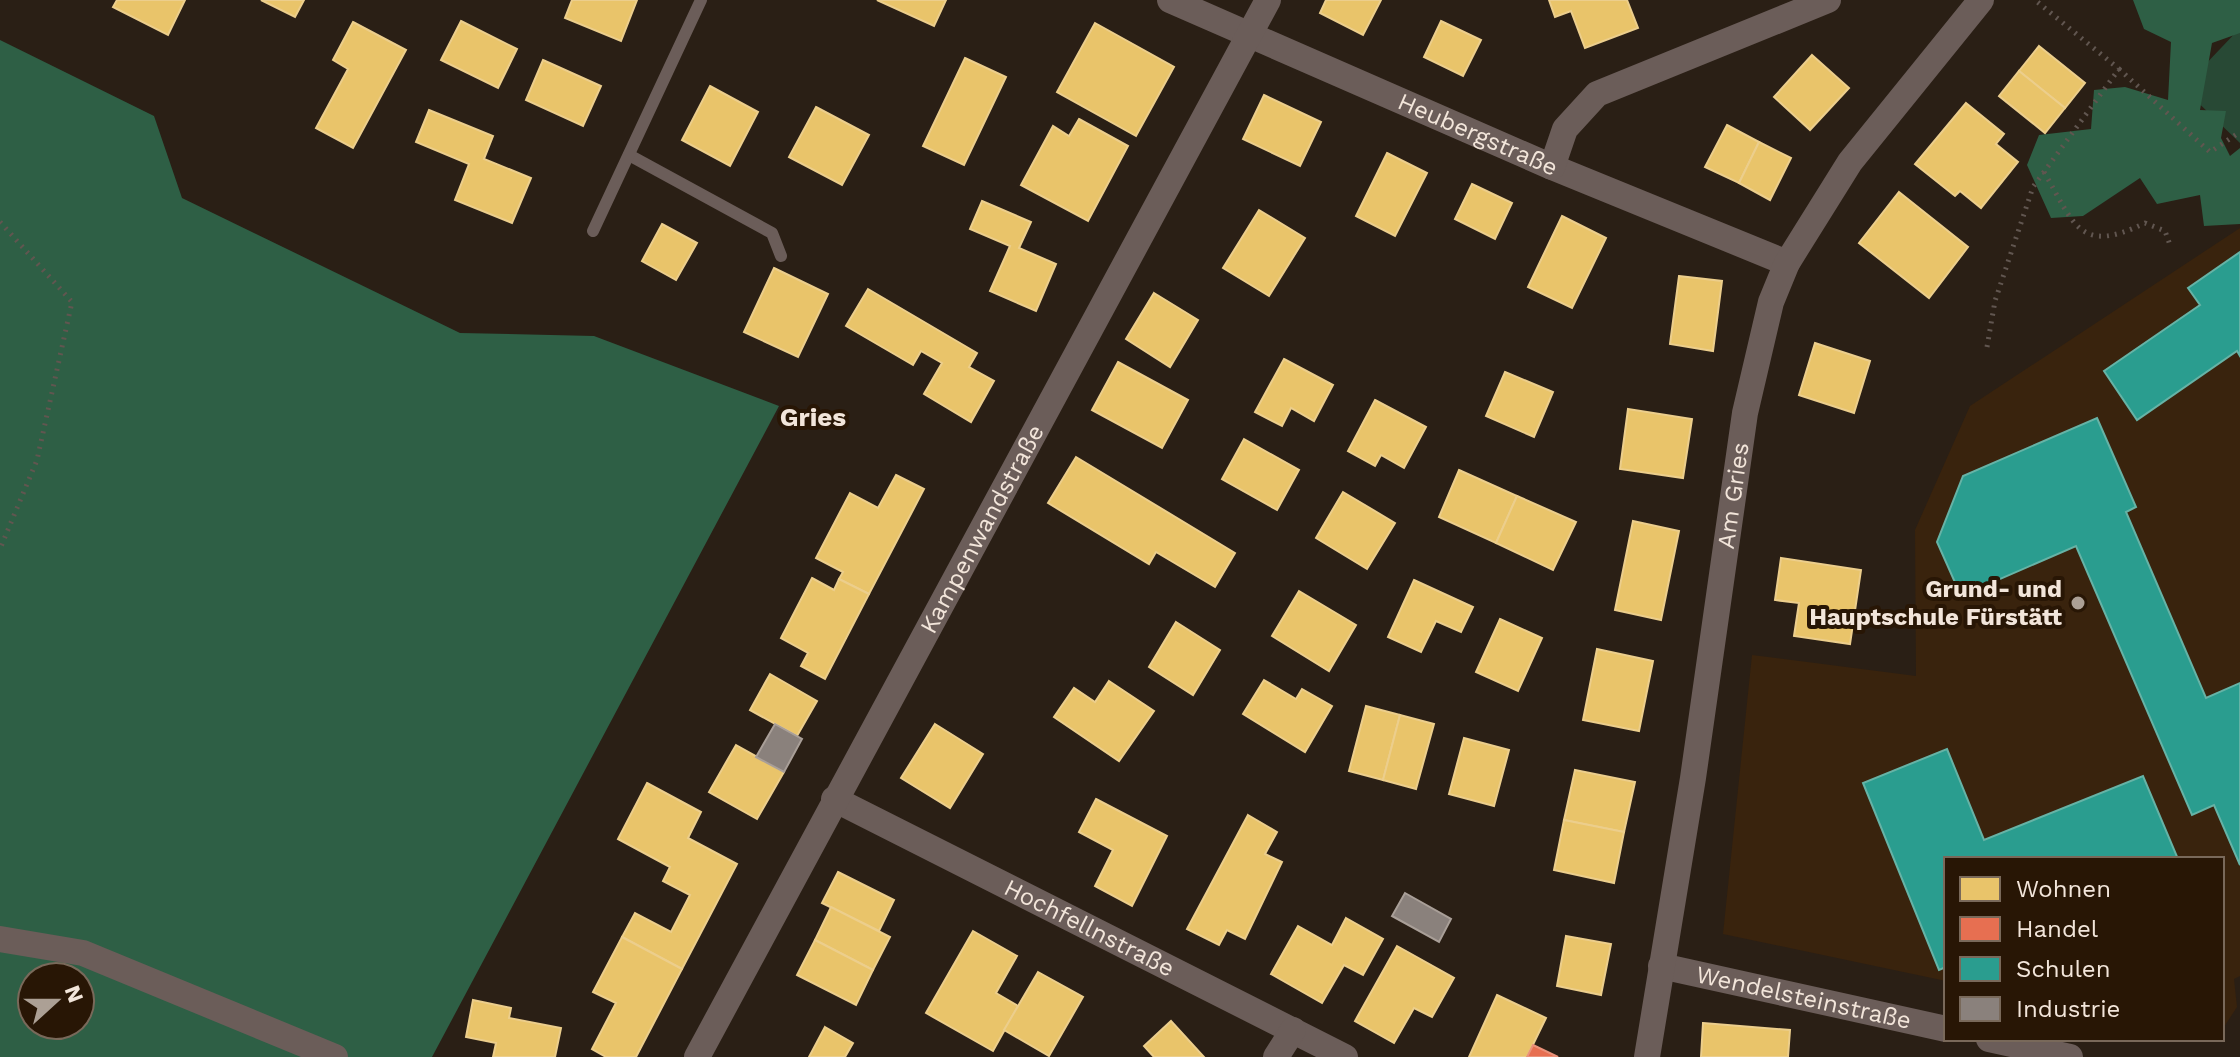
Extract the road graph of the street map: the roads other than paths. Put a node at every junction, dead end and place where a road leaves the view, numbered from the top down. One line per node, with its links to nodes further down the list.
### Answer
1 (701, 0): 7 (lane)
2 (1170, 0): 6 (street, Heubergstraße)
3 (1268, 0): 6 (street, Kampenwandstraße)
4 (1828, 0): 8 (street)
5 (1981, 0): 11 (street, Am Gries)
6 (1250, 36): 8 (street, Heubergstraße); 12 (street, Kampenwandstraße)
7 (629, 155): 9 (lane); 10 (lane)
8 (1552, 167): 11 (street, Heubergstraße)
9 (593, 231)
10 (781, 256)
11 (1787, 263): 14 (street, Am Gries)
12 (834, 799): 16 (street, Hochfellnstraße); 19 (street, Kampenwandstraße)
13 (0, 939): 18 (street)
14 (1661, 966): 15 (street, Wendelsteinstraße); 22 (street, Am Gries)
15 (1944, 1029)
16 (1293, 1030): 20 (street); 21 (street, Hochfellnstraße)
17 (1998, 1041): 23 (street)
18 (335, 1057)
19 (697, 1057)
20 (1276, 1057)
21 (1345, 1057)
22 (1647, 1057)
23 (2070, 1057)

